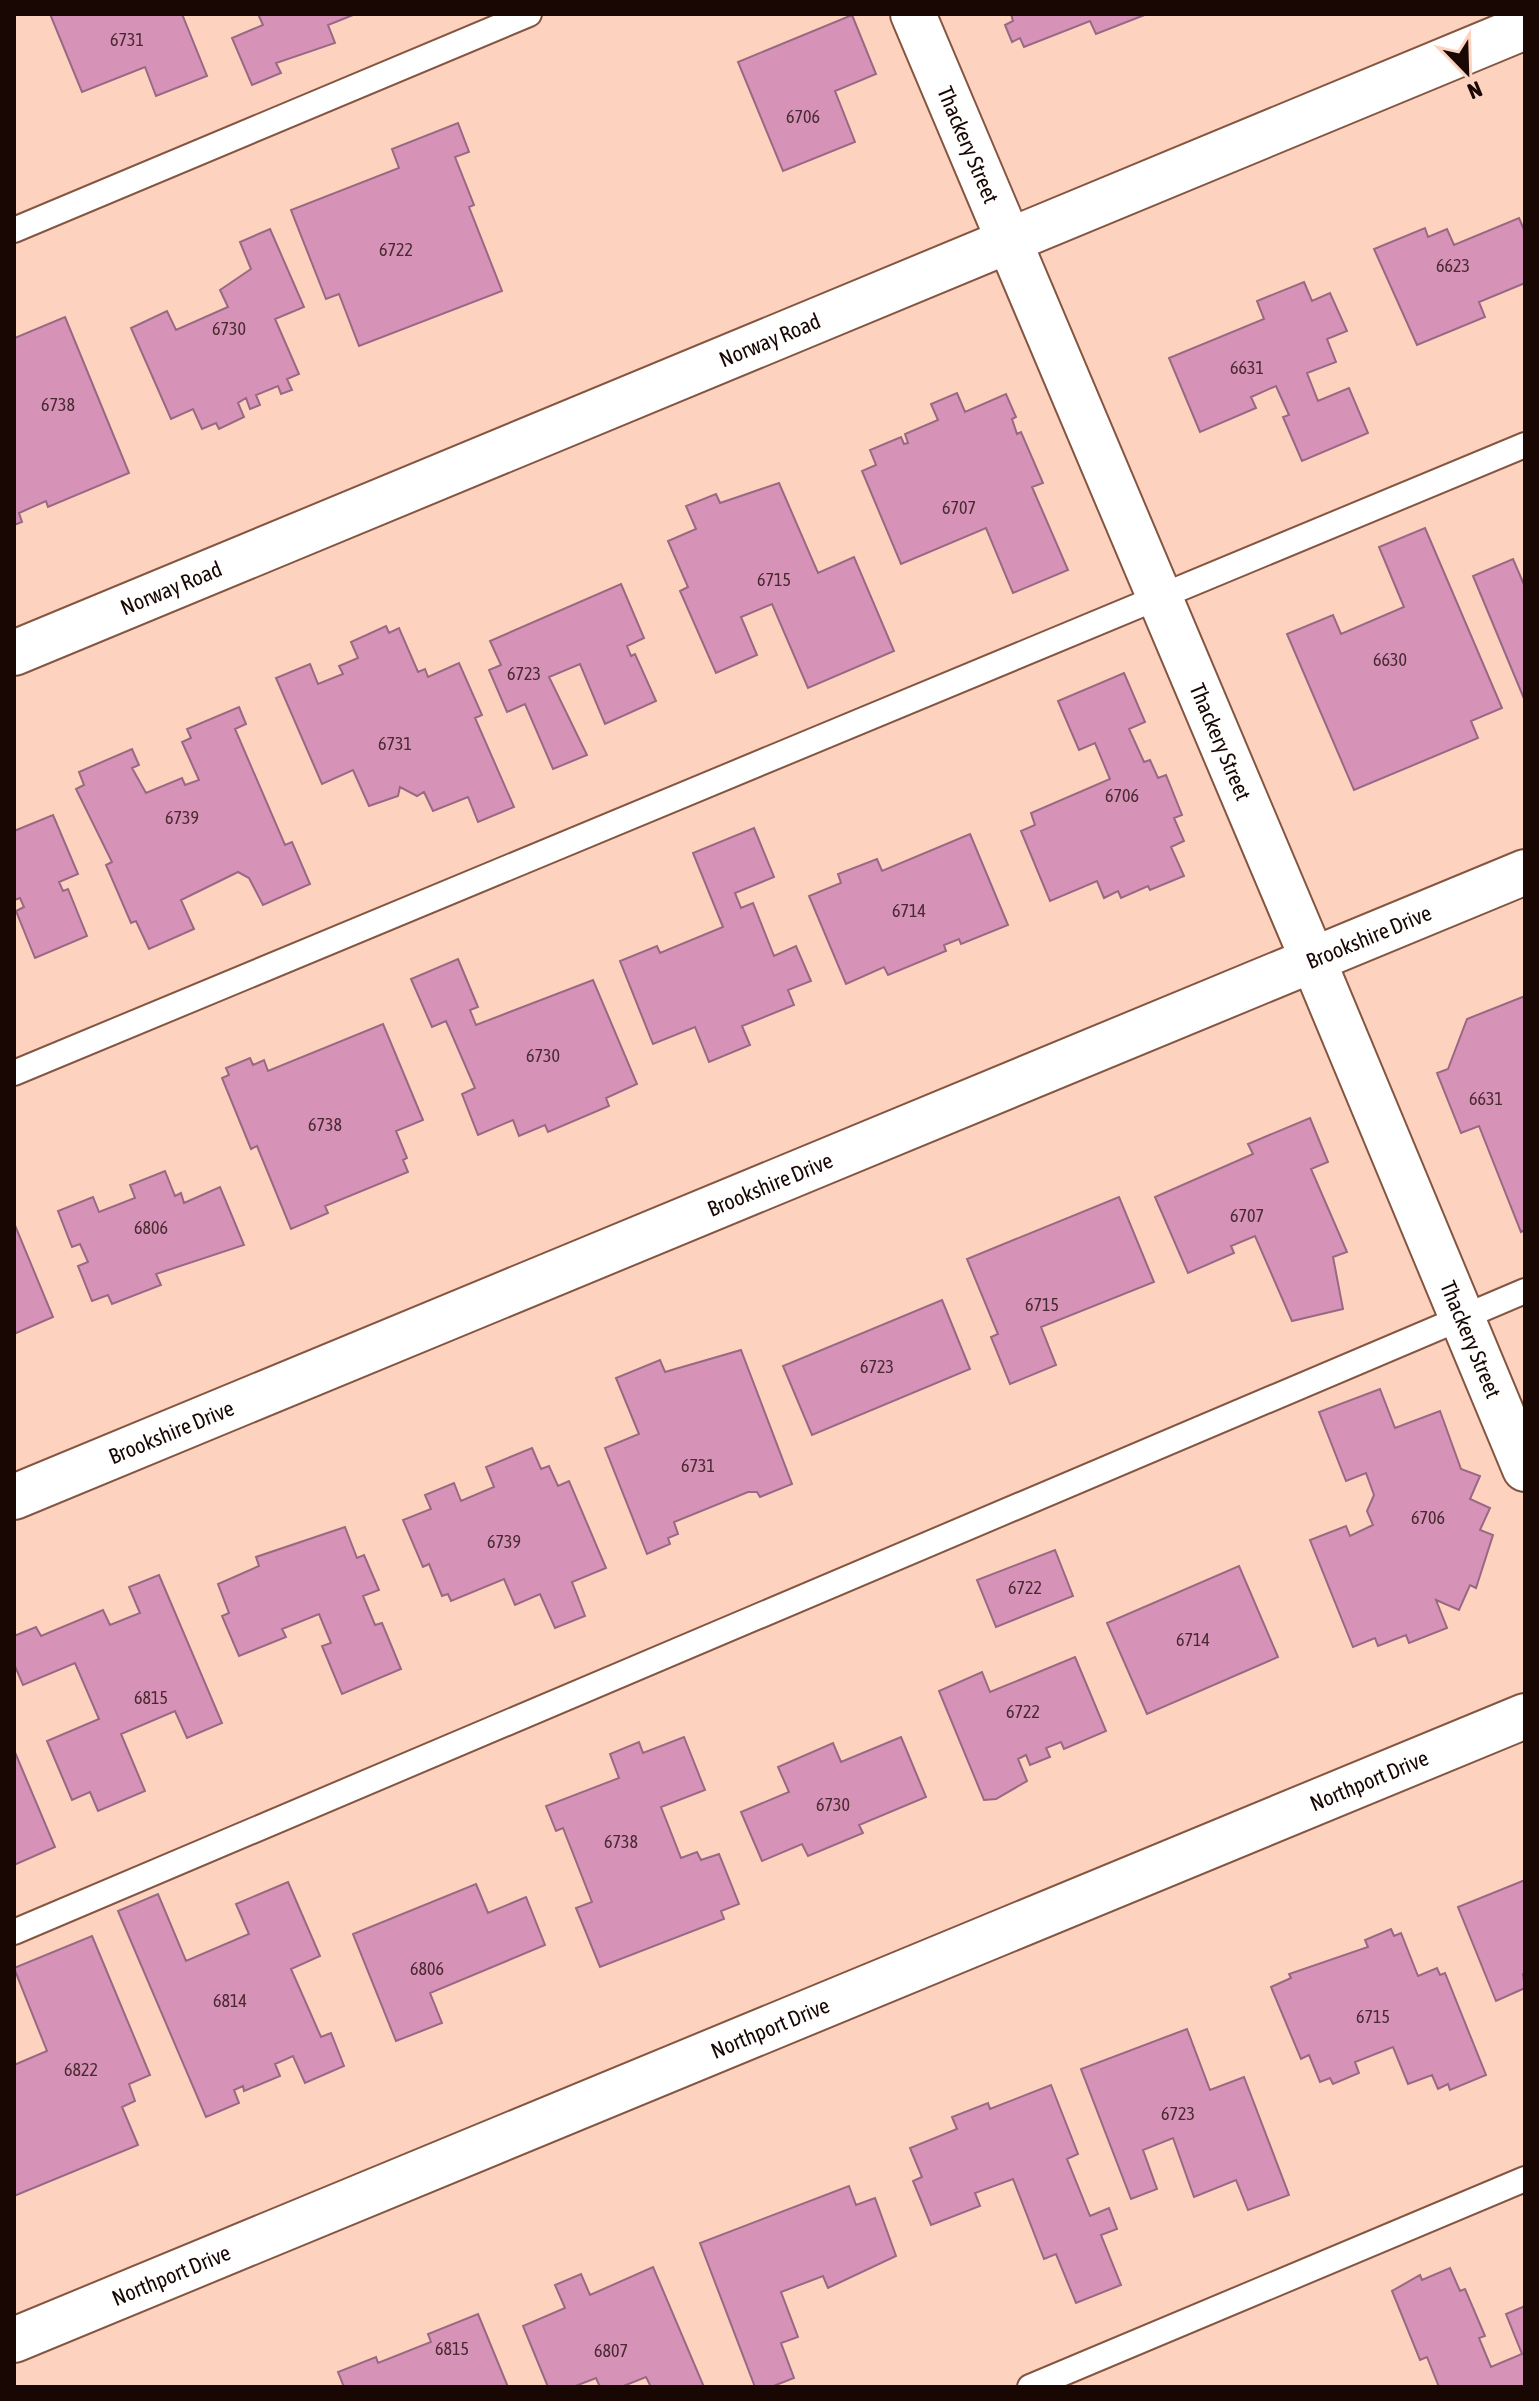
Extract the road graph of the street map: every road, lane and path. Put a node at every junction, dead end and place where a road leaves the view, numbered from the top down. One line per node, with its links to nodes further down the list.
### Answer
1 (529, 14): 4 (lane)
2 (913, 14): 5 (street, Thackery Street)
3 (1525, 27): 5 (street, Norway Road)
4 (14, 230)
5 (1009, 241): 7 (street, Thackery Street); 8 (street, Norway Road)
6 (1525, 445): 7 (lane)
7 (1160, 597): 10 (street, Thackery Street); 11 (lane)
8 (14, 653)
9 (1525, 872): 10 (street, Brookshire Drive)
10 (1313, 960): 13 (street, Thackery Street); 15 (street, Brookshire Drive)
11 (14, 1073)
12 (1525, 1291): 13 (lane)
13 (1463, 1317): 14 (street, Thackery Street); 17 (lane)
14 (1525, 1469)
15 (14, 1497)
16 (1525, 1716): 19 (street, Northport Drive)
17 (14, 1932)
18 (1525, 2179): 20 (lane)
19 (14, 2340)
20 (1030, 2387)

